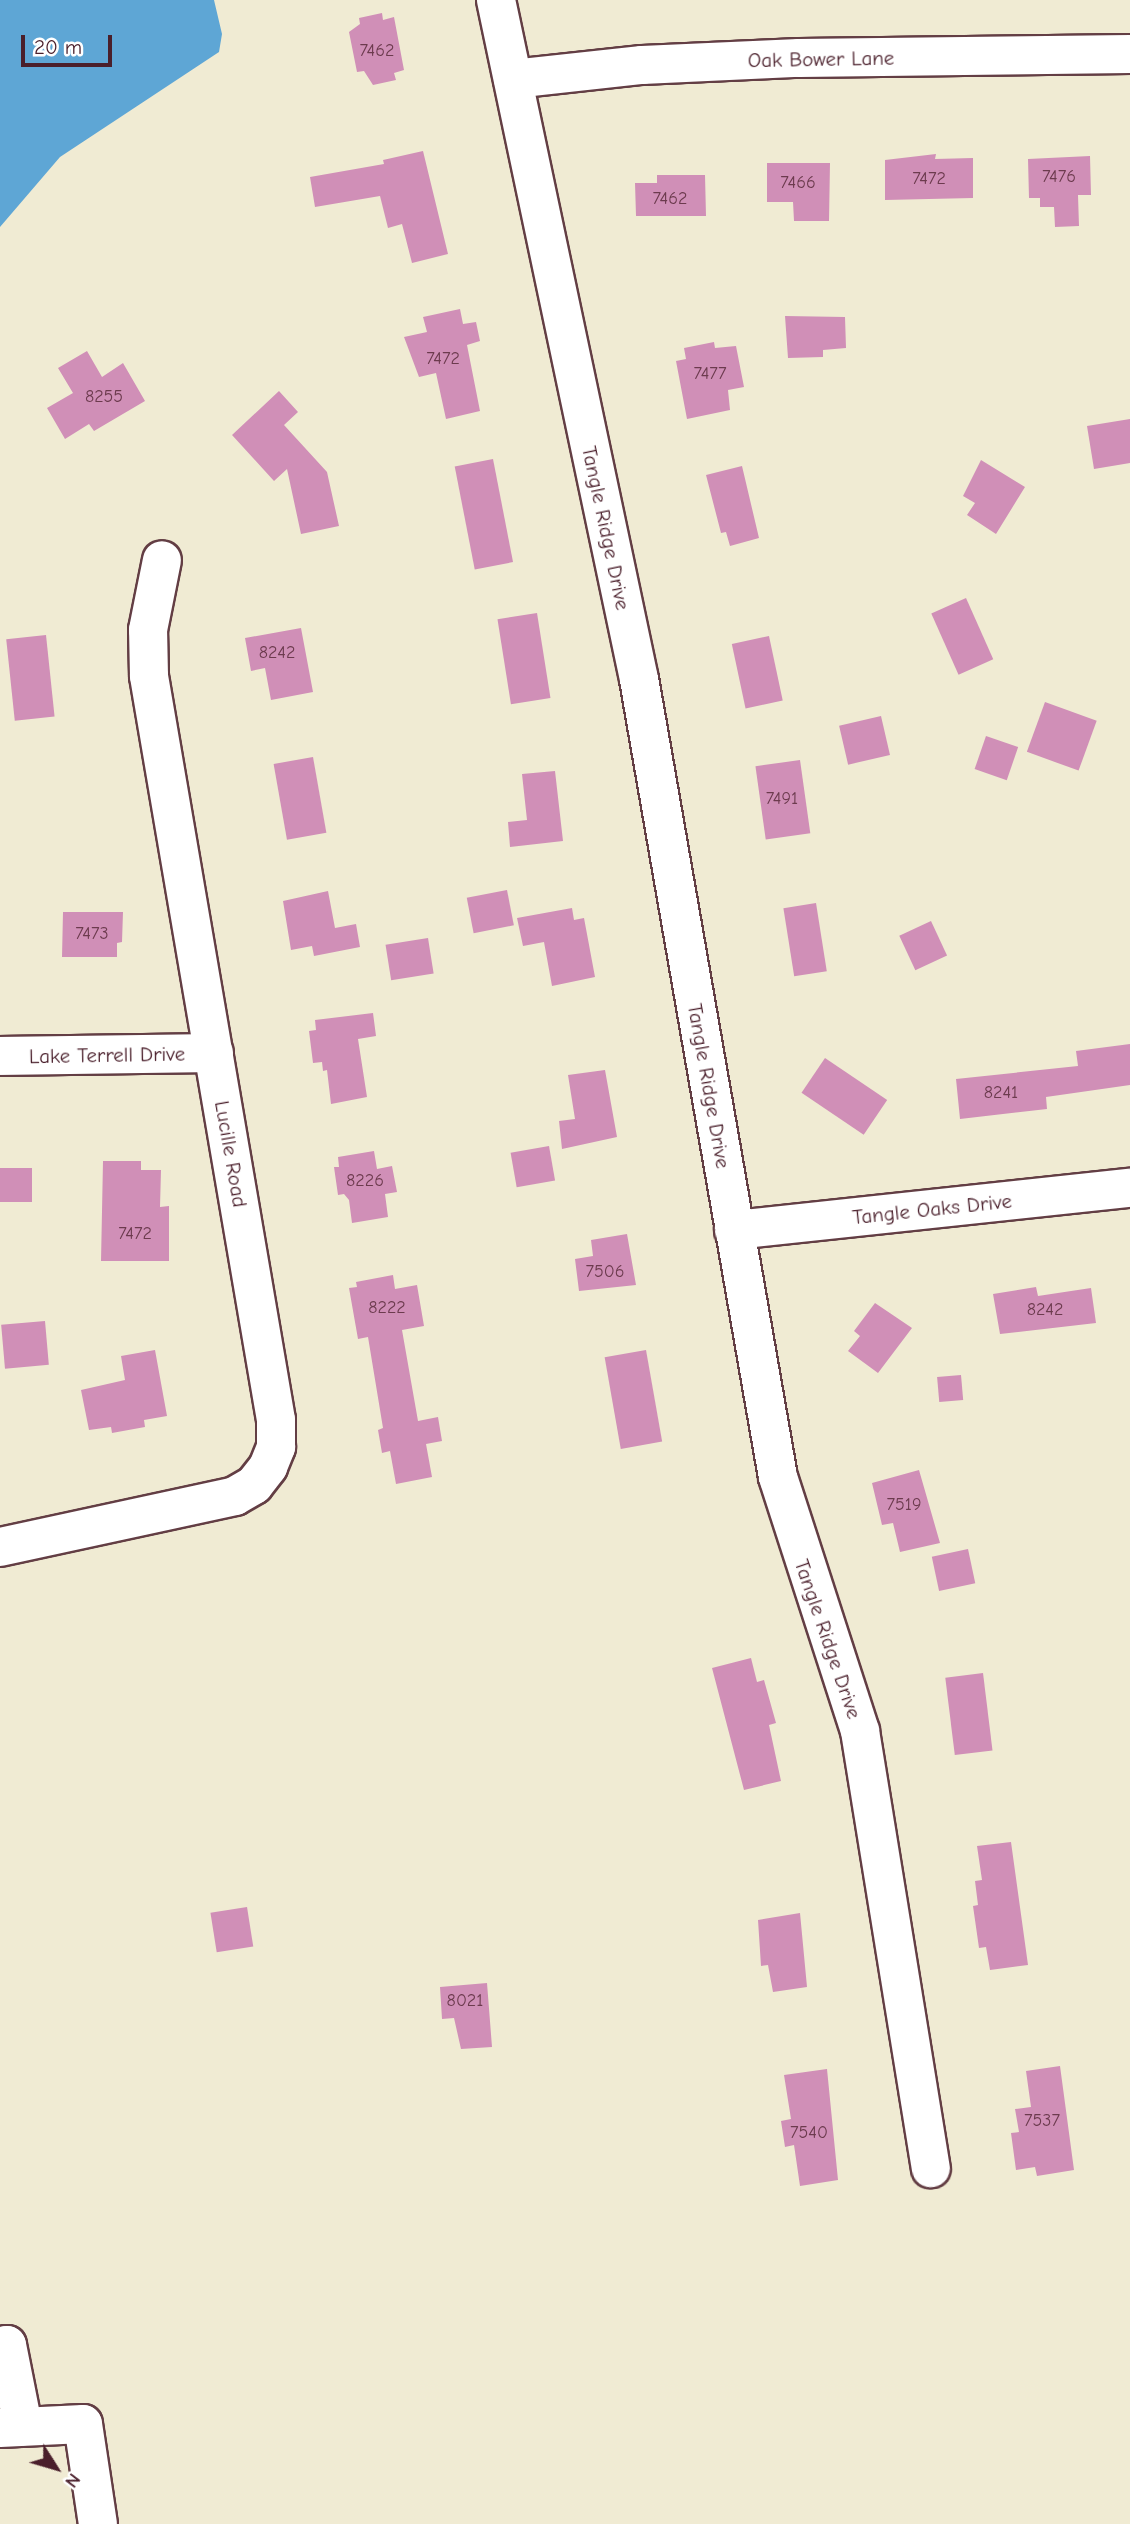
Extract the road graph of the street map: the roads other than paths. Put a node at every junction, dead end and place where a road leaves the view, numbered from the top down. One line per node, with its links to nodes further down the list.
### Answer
1 (496, 0): 3 (street, Tangle Ridge Drive)
2 (1130, 54): 3 (street, Oak Bower Lane)
3 (513, 79): 8 (street, Tangle Ridge Drive)
4 (162, 560): 5 (street, Lucille Road)
5 (214, 1053): 6 (street, Lake Terrell Drive); 9 (street, Lucille Road)
6 (0, 1056)
7 (1130, 1188): 8 (street, Tangle Oaks Drive)
8 (734, 1230): 10 (street, Tangle Ridge Drive)
9 (0, 1547)
10 (931, 2168)
11 (0, 2346): 12 (street)
12 (11, 2427): 13 (street)
13 (98, 2524)

